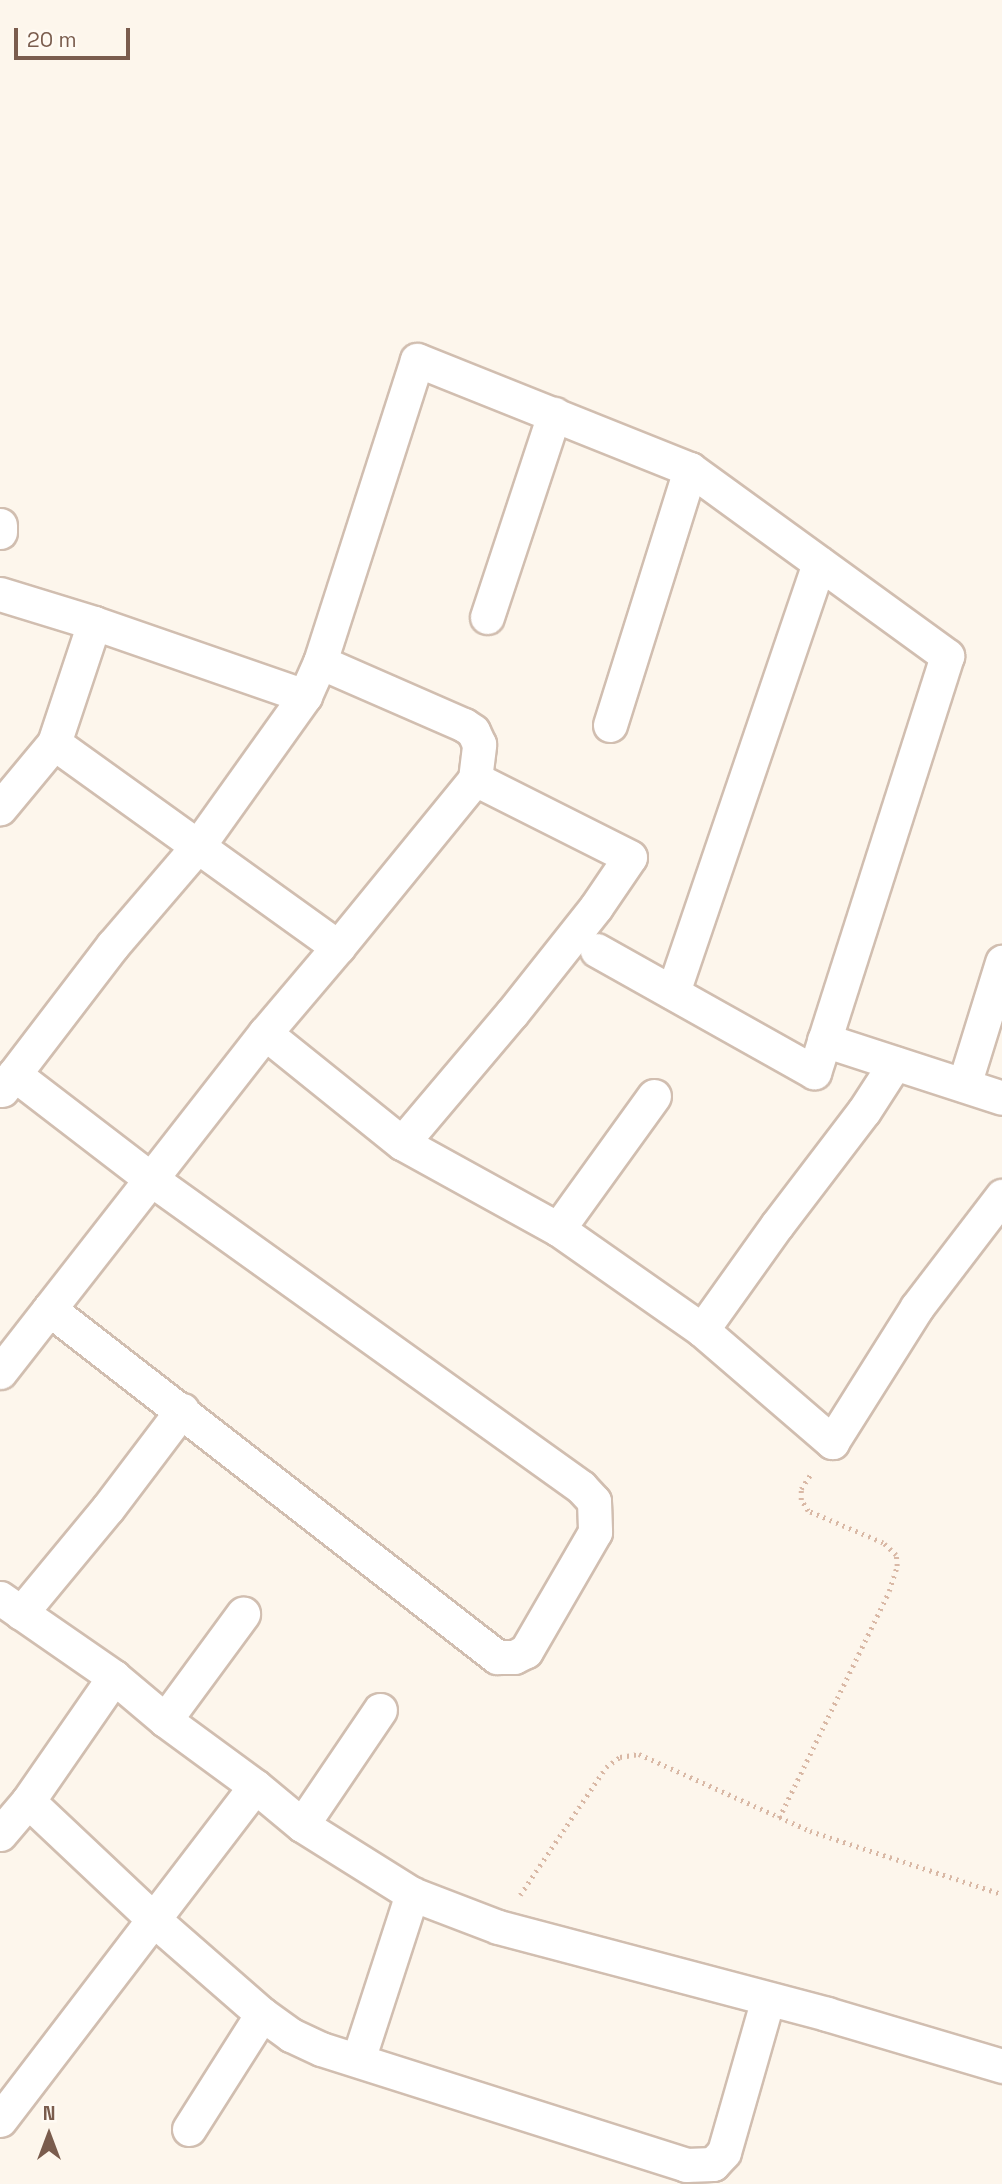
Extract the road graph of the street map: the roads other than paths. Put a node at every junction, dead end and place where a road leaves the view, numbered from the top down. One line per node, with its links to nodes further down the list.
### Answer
1 (554, 414): 2 (street); 7 (street); 9 (street)
2 (690, 469): 5 (street); 11 (street)
3 (0, 525): 4 (street)
4 (0, 532)
5 (819, 563): 19 (street); 21 (street)
6 (0, 594): 8 (street)
7 (487, 617)
8 (94, 623): 10 (street); 12 (street)
9 (320, 662): 10 (street); 13 (street)
10 (305, 696): 15 (street)
11 (610, 725)
12 (54, 743): 14 (street); 15 (street)
13 (475, 779): 16 (street); 27 (street)
14 (0, 808)
15 (198, 846): 16 (street); 23 (street)
16 (338, 947): 20 (street)
17 (597, 950): 19 (street)
18 (1002, 962): 24 (street)
19 (673, 992): 21 (street)
20 (265, 1033): 27 (street); 28 (street)
21 (824, 1040): 22 (street)
22 (895, 1063): 24 (street); 32 (street)
23 (7, 1083): 28 (street)
24 (964, 1085): 26 (street)
25 (654, 1096): 30 (street)
26 (1002, 1098)
27 (402, 1143): 30 (street)
28 (151, 1179): 31 (street); 34 (street)
29 (1002, 1196): 32 (street)
30 (558, 1229): 32 (street)
31 (49, 1309): 33 (street); 34 (street)
32 (702, 1330)
33 (0, 1373)
34 (183, 1410): 35 (street)
35 (10, 1606): 37 (street)
36 (243, 1614): 39 (street)
37 (114, 1676): 39 (street); 41 (street)
38 (380, 1710): 42 (street)
39 (165, 1720): 40 (street)
40 (256, 1786): 42 (street); 45 (street)
41 (28, 1801): 43 (street); 45 (street)
42 (302, 1825): 44 (street)
43 (0, 1835)
44 (412, 1894): 46 (street); 48 (street)
45 (153, 1919): 47 (street); 50 (street)
46 (768, 1998): 48 (street); 49 (street)
47 (262, 2014): 48 (street); 51 (street)
48 (358, 2060)
49 (1002, 2066)
50 (0, 2120)
51 (189, 2129)

